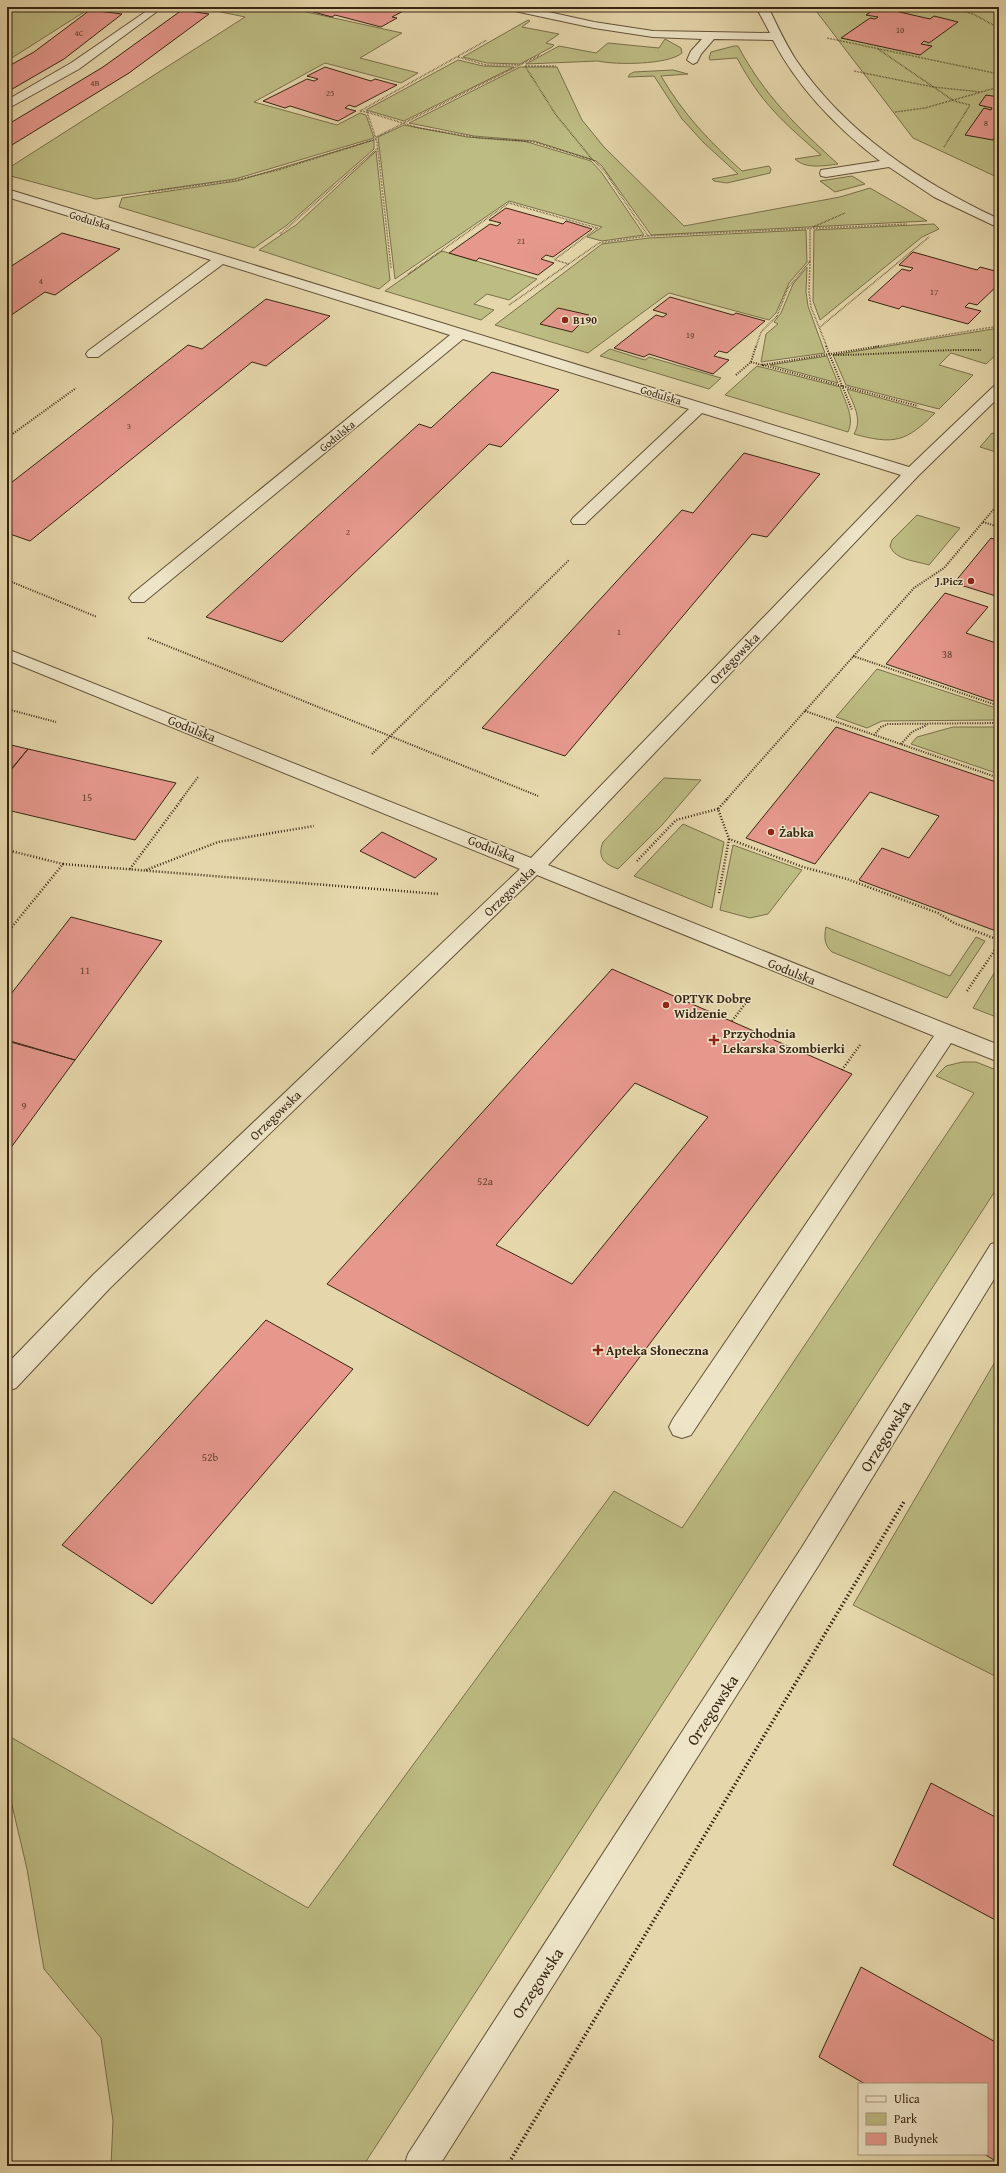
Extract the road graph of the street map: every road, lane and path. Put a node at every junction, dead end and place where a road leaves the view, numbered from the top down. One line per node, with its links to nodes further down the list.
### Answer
1 (510, 7): 6 (street)
2 (762, 7): 7 (street)
3 (950, 7): 5 (path)
4 (150, 11): 23 (street)
5 (999, 28)
6 (710, 36): 7 (street); 13 (street)
7 (778, 37): 31 (street)
8 (826, 38): 10 (path)
9 (480, 44): 11 (path)
10 (878, 49): 18 (path); 19 (path)
11 (457, 57): 14 (path); 24 (path)
12 (532, 59): 14 (path)
13 (693, 60)
14 (519, 66): 15 (path); 26 (path)
15 (525, 66): 16 (path); 30 (path)
16 (556, 66)
17 (852, 71): 19 (path)
18 (999, 74)
19 (933, 87): 21 (path); 22 (path)
20 (999, 87): 21 (path)
21 (983, 92): 22 (path)
22 (954, 101): 25 (path); 29 (path)
23 (7, 105)
24 (367, 112): 26 (path); 27 (path)
25 (890, 112)
26 (404, 123): 27 (path); 30 (path)
27 (376, 138): 28 (path); 34 (path)
28 (378, 148): 41 (path); 44 (path)
29 (942, 151)
30 (593, 160): 39 (path)
31 (890, 163): 32 (street); 36 (street)
32 (826, 173)
33 (7, 193): 41 (street, Godulska)
34 (144, 193)
35 (910, 224): 37 (path)
36 (999, 224)
37 (810, 228): 39 (path); 42 (path)
38 (933, 234): 47 (path)
39 (648, 236): 40 (path)
40 (599, 243)
41 (226, 261): 48 (street, Godulska); 50 (street)
42 (810, 261): 47 (path); 52 (path)
43 (569, 264): 45 (path)
44 (392, 270)
45 (406, 275)
46 (999, 326): 51 (path)
47 (820, 327): 51 (path)
48 (460, 334): 58 (street, Godulska); 67 (street, Godulska)
49 (984, 350): 51 (path)
50 (94, 354)
51 (830, 354): 53 (path); 55 (path)
52 (751, 362): 53 (path); 54 (path)
53 (762, 365): 55 (path)
54 (735, 376)
55 (842, 386): 57 (path); 59 (path)
56 (999, 389): 60 (street, Orzegowska)
57 (918, 406)
58 (700, 407): 60 (street, Godulska); 62 (street, Godulska)
59 (854, 415)
60 (912, 473): 88 (street, Orzegowska)
61 (999, 503): 63 (path)
62 (579, 521)
63 (983, 522): 64 (path); 71 (path)
64 (999, 527)
65 (572, 557): 79 (path)
66 (7, 580): 68 (path)
67 (138, 598)
68 (99, 618)
69 (142, 635): 79 (path)
70 (7, 654): 88 (street, Godulska)
71 (853, 656): 72 (path); 74 (path)
72 (999, 706)
73 (7, 709): 75 (path)
74 (805, 711): 78 (path); 85 (path)
75 (59, 723)
76 (999, 723): 77 (path)
77 (929, 725): 78 (path); 80 (path)
78 (874, 735): 80 (path)
79 (391, 736): 83 (path)
80 (901, 744): 82 (path)
81 (200, 775): 89 (path)
82 (999, 778)
83 (544, 798)
84 (316, 826): 90 (path)
85 (729, 839): 92 (path); 94 (path)
86 (7, 850): 87 (path)
87 (63, 864): 89 (path); 93 (path)
88 (535, 866): 99 (street, Godulska); 104 (street, Orzegowska)
89 (130, 869): 90 (path)
90 (143, 871): 91 (path)
91 (444, 894)
92 (718, 899)
93 (7, 933)
94 (999, 940)
95 (999, 944): 96 (path)
96 (963, 997)
97 (749, 999): 98 (path)
98 (732, 1021)
99 (947, 1033): 101 (street, Godulska); 105 (street)
100 (860, 1045): 102 (path)
101 (999, 1054)
102 (842, 1070)
103 (999, 1251): 107 (street, Orzegowska)
104 (7, 1381)
105 (682, 1427)
106 (906, 1499): 108 (path)
107 (420, 2166)
108 (507, 2166)

